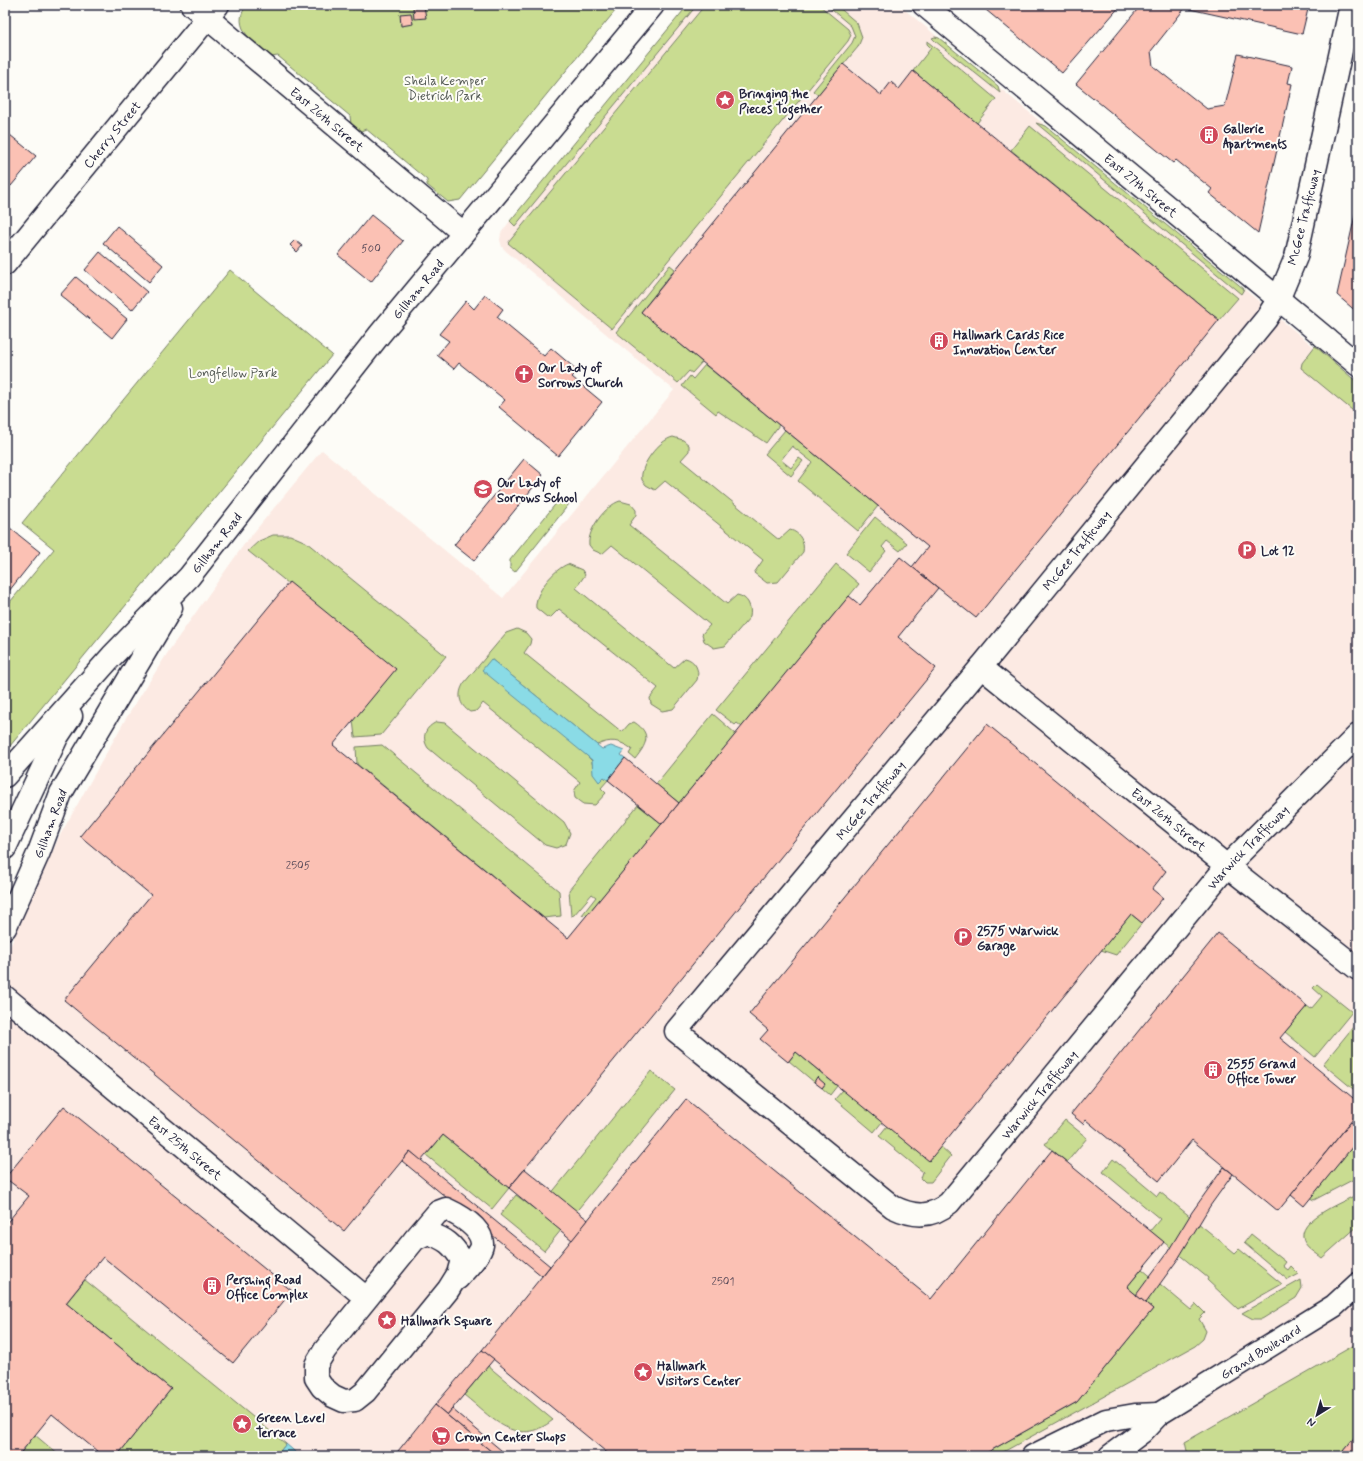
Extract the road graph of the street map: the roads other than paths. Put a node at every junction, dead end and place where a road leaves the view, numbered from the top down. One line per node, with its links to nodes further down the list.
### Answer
1 (653, 5): 5 (street, Gillham Road)
2 (924, 5): 7 (street, East 27th Street)
3 (1351, 5): 7 (street, McGee Trafficway)
4 (205, 9): 5 (street, East 26th Street); 6 (street, Cherry Street)
5 (463, 232): 9 (street, Gillham Road)
6 (5, 264)
7 (1278, 300): 8 (street, East 27th Street); 11 (street, McGee Trafficway)
8 (1358, 365)
9 (189, 577): 10 (street, Gillham Road); 14 (street, Gillham Road)
10 (112, 656): 13 (street, Gillham Road); 15 (street, Gillham Road)
11 (981, 667): 16 (street, East 26th Street); 20 (street, McGee Trafficway)
12 (1358, 735): 16 (street, Warwick Trafficway)
13 (5, 776)
14 (61, 793): 15 (street); 17 (street, Gillham Road)
15 (8, 839)
16 (1227, 866): 18 (street, East 26th Street); 20 (street, Warwick Trafficway)
17 (5, 928)
18 (1358, 969)
19 (5, 997): 22 (street, East 25th Street)
20 (676, 1031)
21 (1358, 1284): 23 (street, Grand Boulevard)
22 (366, 1298): 22 (street)
23 (1159, 1414): 24 (street, Grand Boulevard); 25 (street, Grand Boulevard)
24 (1034, 1456)
25 (1110, 1456)

